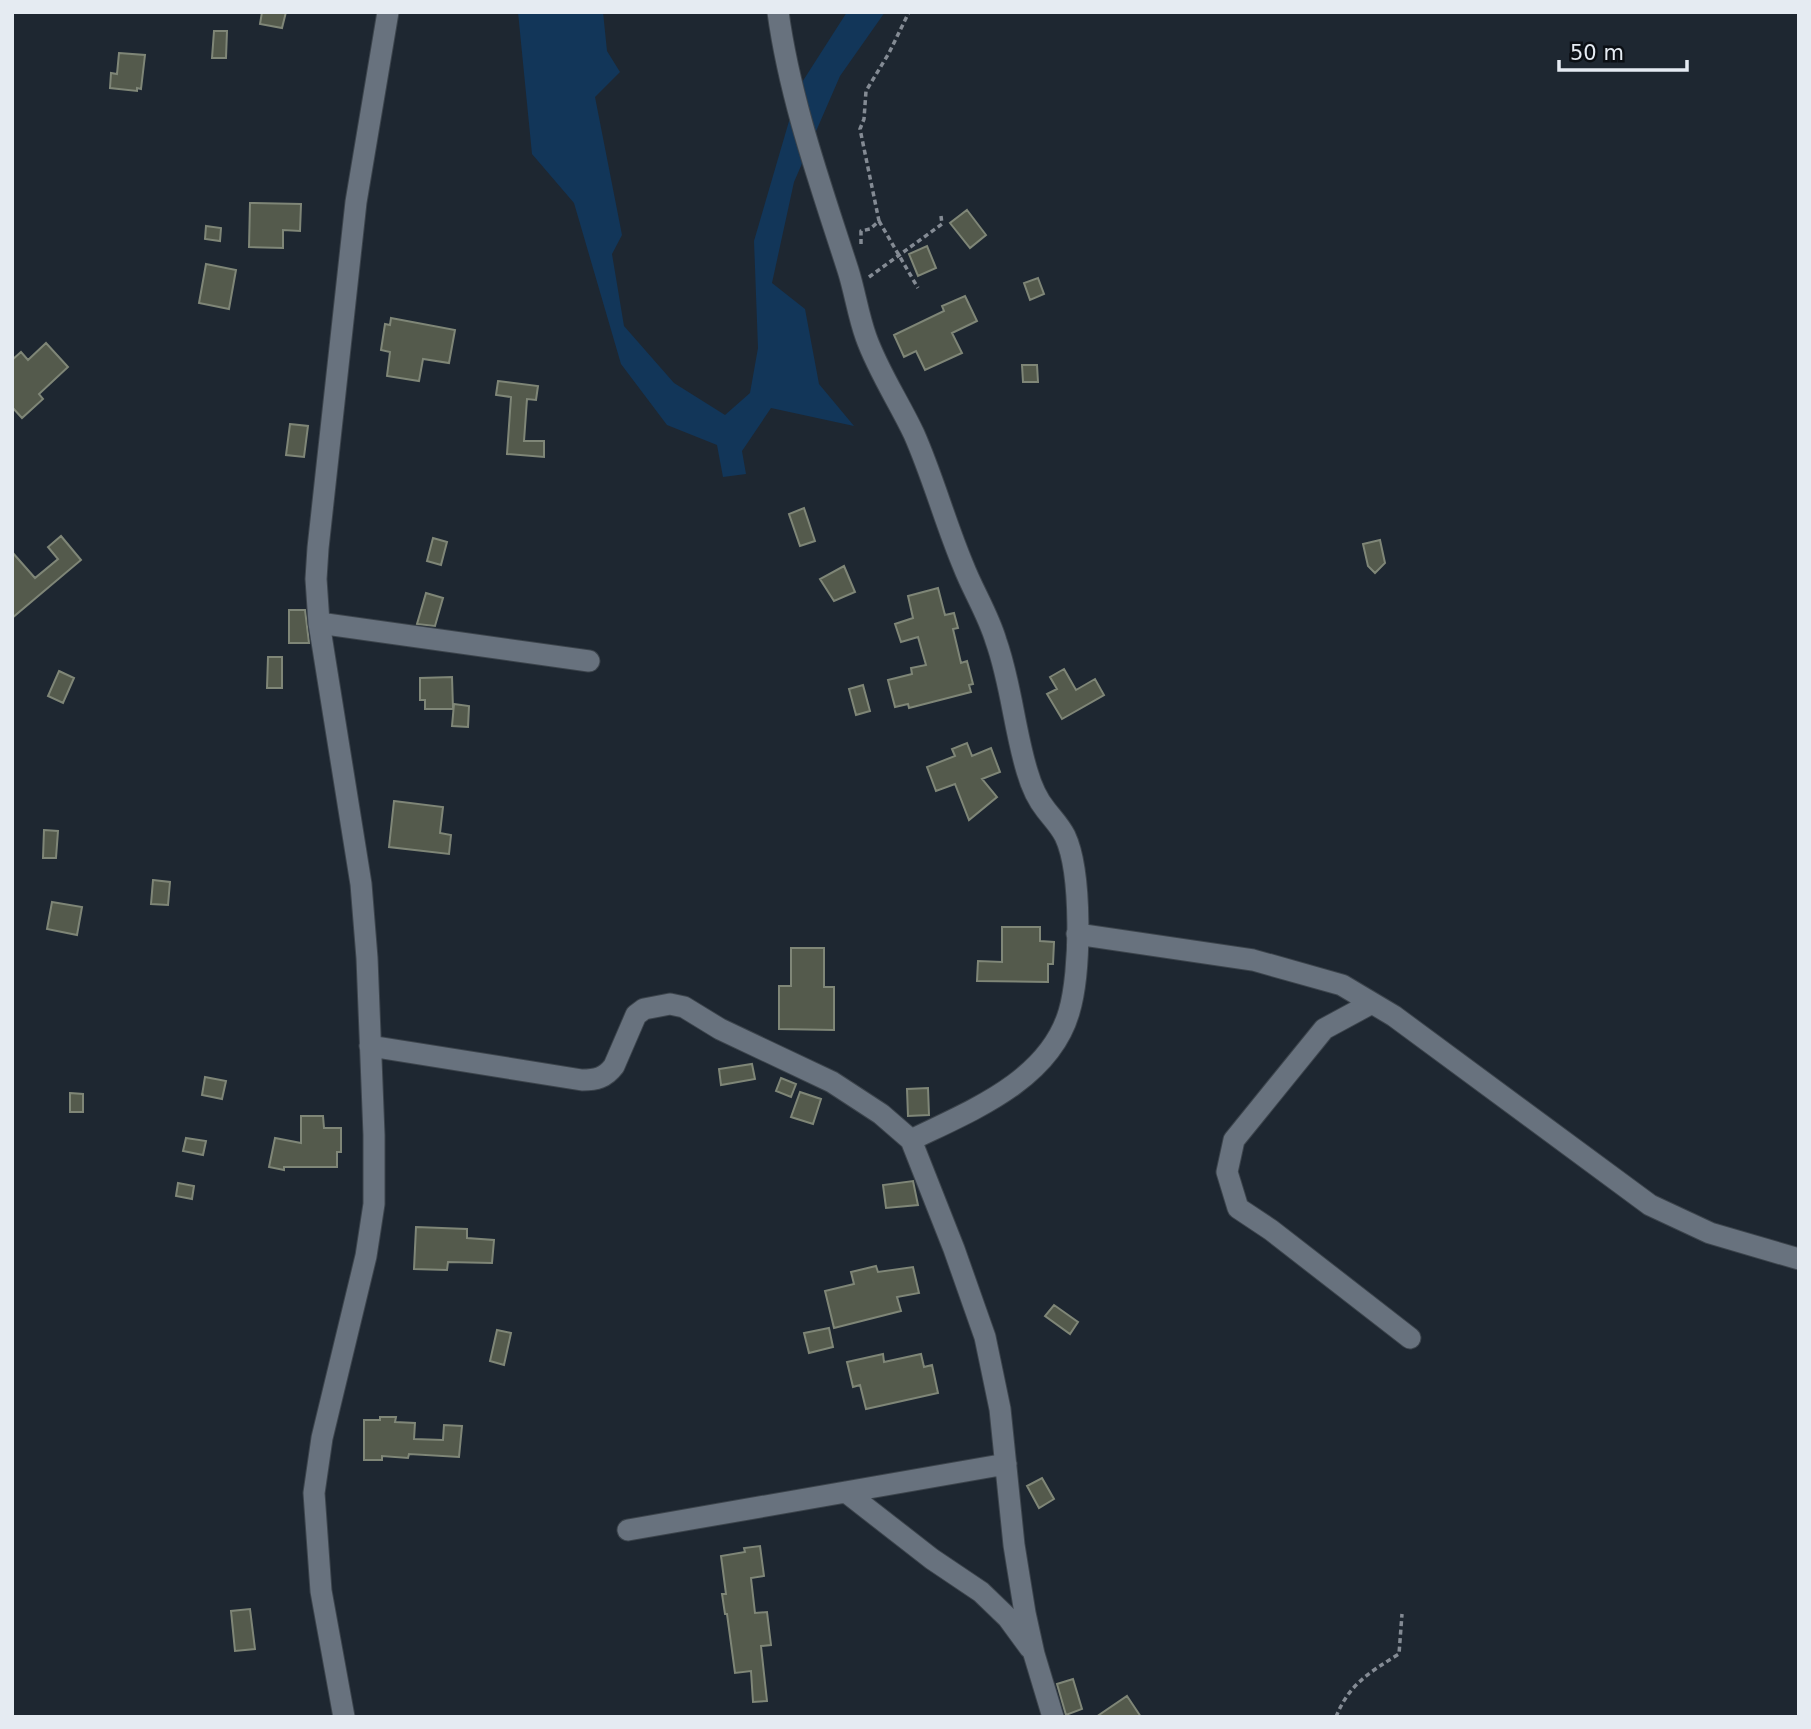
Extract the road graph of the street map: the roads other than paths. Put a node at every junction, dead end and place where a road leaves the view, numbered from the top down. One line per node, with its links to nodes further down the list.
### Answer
1 (388, 12): 3 (street)
2 (778, 12): 5 (street)
3 (320, 623): 4 (street); 7 (street)
4 (589, 661)
5 (1077, 934): 6 (street); 8 (street)
6 (1373, 1003): 9 (street); 10 (street)
7 (370, 1046): 8 (street); 15 (street)
8 (911, 1140): 11 (street)
9 (1799, 1259)
10 (1410, 1338)
11 (1006, 1464): 12 (street); 14 (street)
12 (846, 1492): 13 (street); 14 (street)
13 (628, 1530)
14 (1034, 1654): 16 (street)
15 (344, 1717)
16 (1053, 1717)

